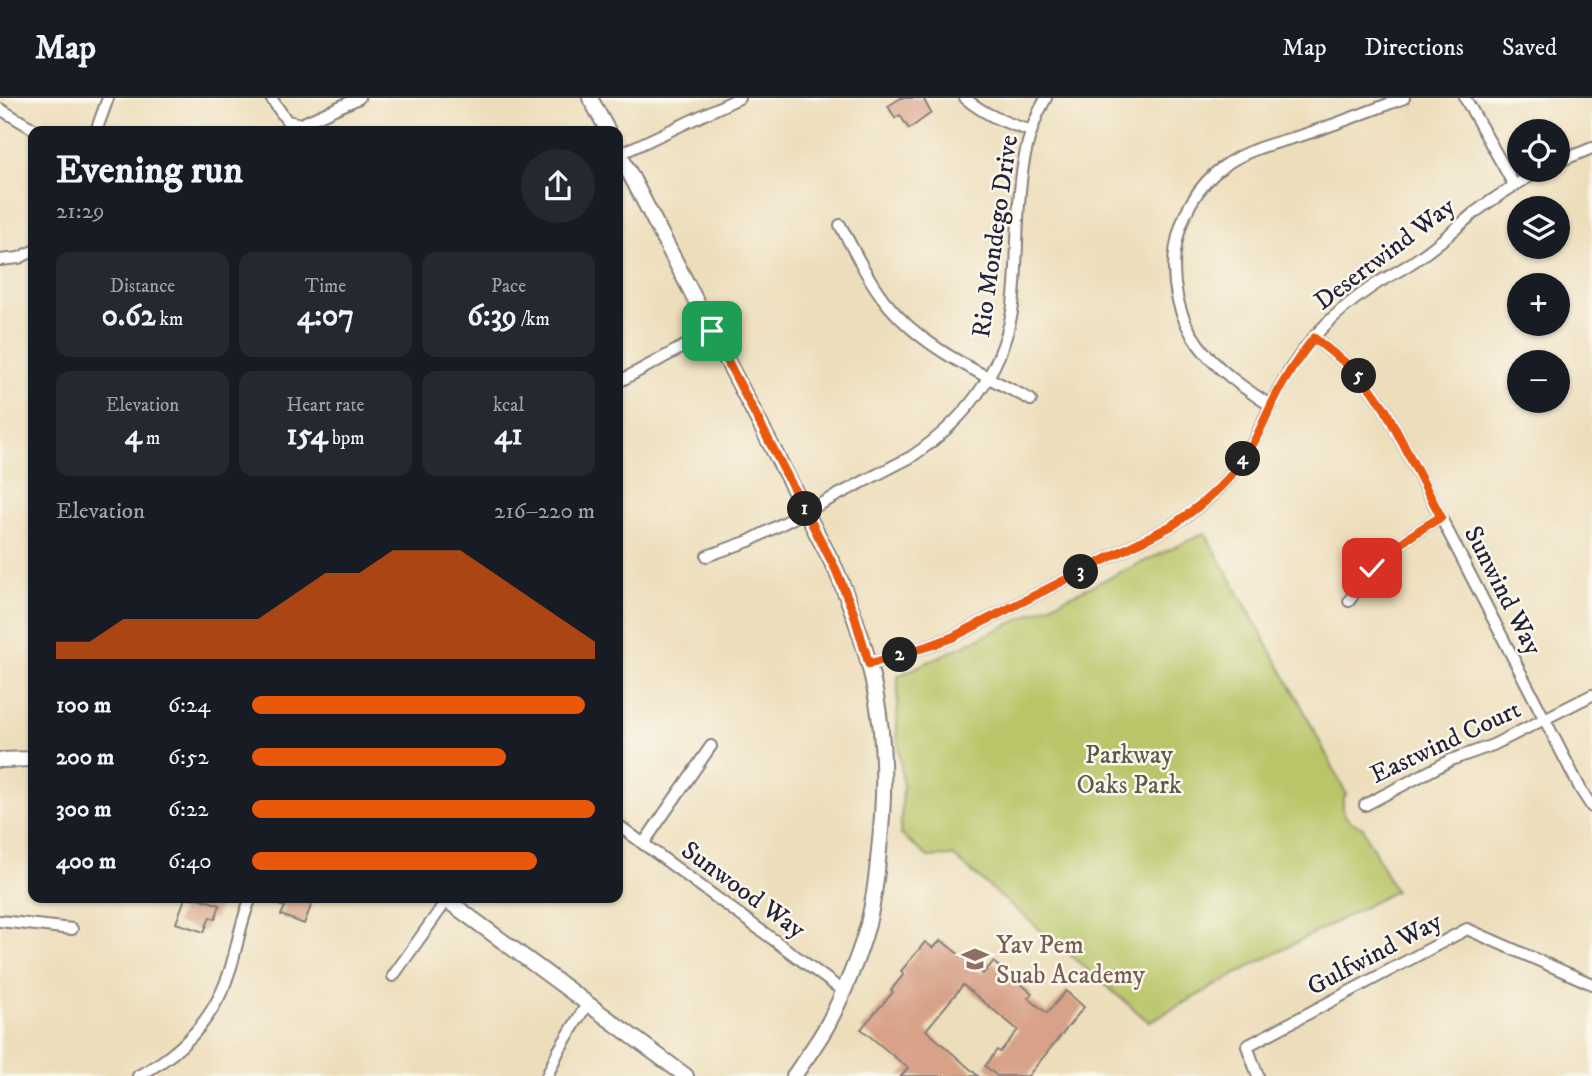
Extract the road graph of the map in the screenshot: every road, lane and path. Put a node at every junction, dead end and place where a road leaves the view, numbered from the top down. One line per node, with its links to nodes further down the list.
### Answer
1 (107, 98): 12 (street)
2 (271, 98): 3 (street)
3 (359, 98)
4 (590, 98): 13 (street)
5 (739, 98): 16 (street)
6 (965, 98): 14 (street)
7 (1046, 98): 14 (street, Rio Mondego Drive)
8 (1404, 98): 29 (street)
9 (1465, 98): 20 (street)
10 (0, 109): 11 (street)
11 (29, 126)
12 (98, 126)
13 (605, 126)
14 (1031, 131): 26 (street, Rio Mondego Drive)
15 (1592, 148): 17 (street)
16 (623, 151)
17 (1570, 157)
18 (623, 162): 24 (street)
19 (1519, 182): 20 (street, Desertwind Way)
20 (1514, 185): 25 (street, Desertwind Way)
21 (840, 225): 26 (street)
22 (28, 254): 23 (street)
23 (0, 260)
24 (712, 331): 27 (street); 30 (street)
25 (1314, 338): 29 (street, Desertwind Way); 31 (street, Sunwind Way)
26 (989, 377): 28 (street); 30 (street, Rio Mondego Drive)
27 (623, 379)
28 (1031, 400)
29 (1271, 406): 34 (street, Desertwind Way)
30 (806, 512): 32 (street, Rio Mondego Drive); 34 (street)
31 (1441, 517): 33 (street); 36 (street, Sunwind Way)
32 (707, 556)
33 (1349, 601)
34 (869, 664): 51 (street)
35 (1592, 695): 36 (street, Eastwind Court)
36 (1545, 719): 40 (street, Eastwind Court); 41 (street, Sunwind Way)
37 (711, 746): 43 (street)
38 (28, 759): 39 (street)
39 (0, 760)
40 (1365, 804)
41 (1592, 807)
42 (623, 829): 43 (street, Sunwood Way)
43 (643, 844): 51 (street, Sunwood Way)
44 (249, 903): 53 (street)
45 (443, 903): 49 (street)
46 (451, 903): 52 (street)
47 (0, 920): 48 (street)
48 (72, 929)
49 (393, 976)
50 (1592, 984): 57 (street, Gulfwind Way)
51 (843, 991): 56 (street)
52 (587, 1004): 54 (street); 55 (street)
53 (138, 1076)
54 (547, 1076)
55 (686, 1076)
56 (794, 1076)
57 (1258, 1076)

